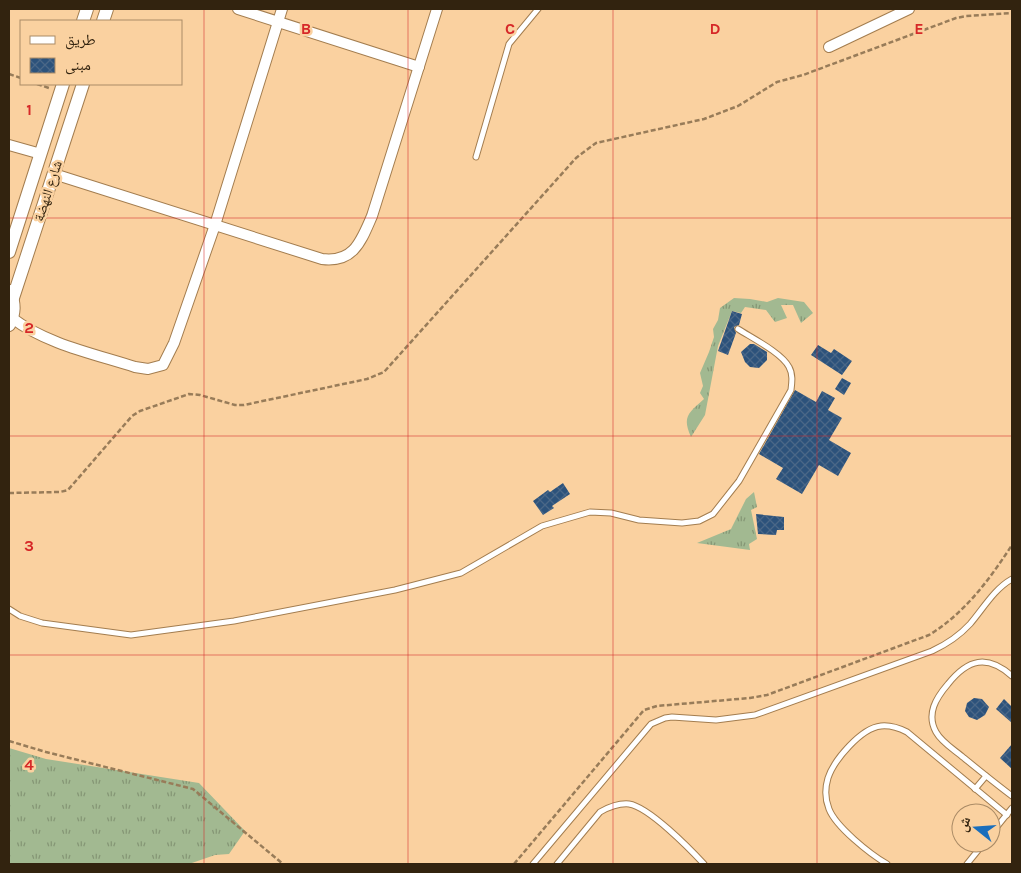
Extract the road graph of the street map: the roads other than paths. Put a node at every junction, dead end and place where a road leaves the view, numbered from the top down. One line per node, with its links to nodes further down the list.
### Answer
1 (238, 9): 6 (street)
2 (282, 9): 6 (street)
3 (437, 9): 8 (street)
4 (538, 9): 13 (lane)
5 (909, 9): 7 (street)
6 (278, 22): 8 (street); 15 (street)
7 (829, 47)
8 (419, 67): 15 (street)
9 (63, 85): 12 (street, شارع النهضة)
10 (83, 85): 14 (street, شارع النهضة)
11 (9, 145): 12 (street)
12 (41, 154): 16 (street, شارع النهضة)
13 (476, 157)
14 (54, 174): 15 (street); 17 (street, شارع النهضة)
15 (215, 225): 18 (street)
16 (9, 252)
17 (11, 294): 18 (street, شارع النهضة)
18 (11, 321)
19 (738, 329): 21 (lane)
20 (1012, 579): 30 (lane)
21 (9, 609)
22 (1012, 676): 23 (lane)
23 (986, 776): 24 (lane); 25 (lane)
24 (975, 789): 27 (lane); 33 (lane)
25 (1012, 796)
26 (1012, 808): 27 (lane)
27 (1006, 815): 28 (lane)
28 (1001, 821)
29 (976, 853): 34 (lane)
30 (533, 864)
31 (556, 864): 32 (lane)
32 (704, 864)
33 (887, 864)
34 (967, 864)

